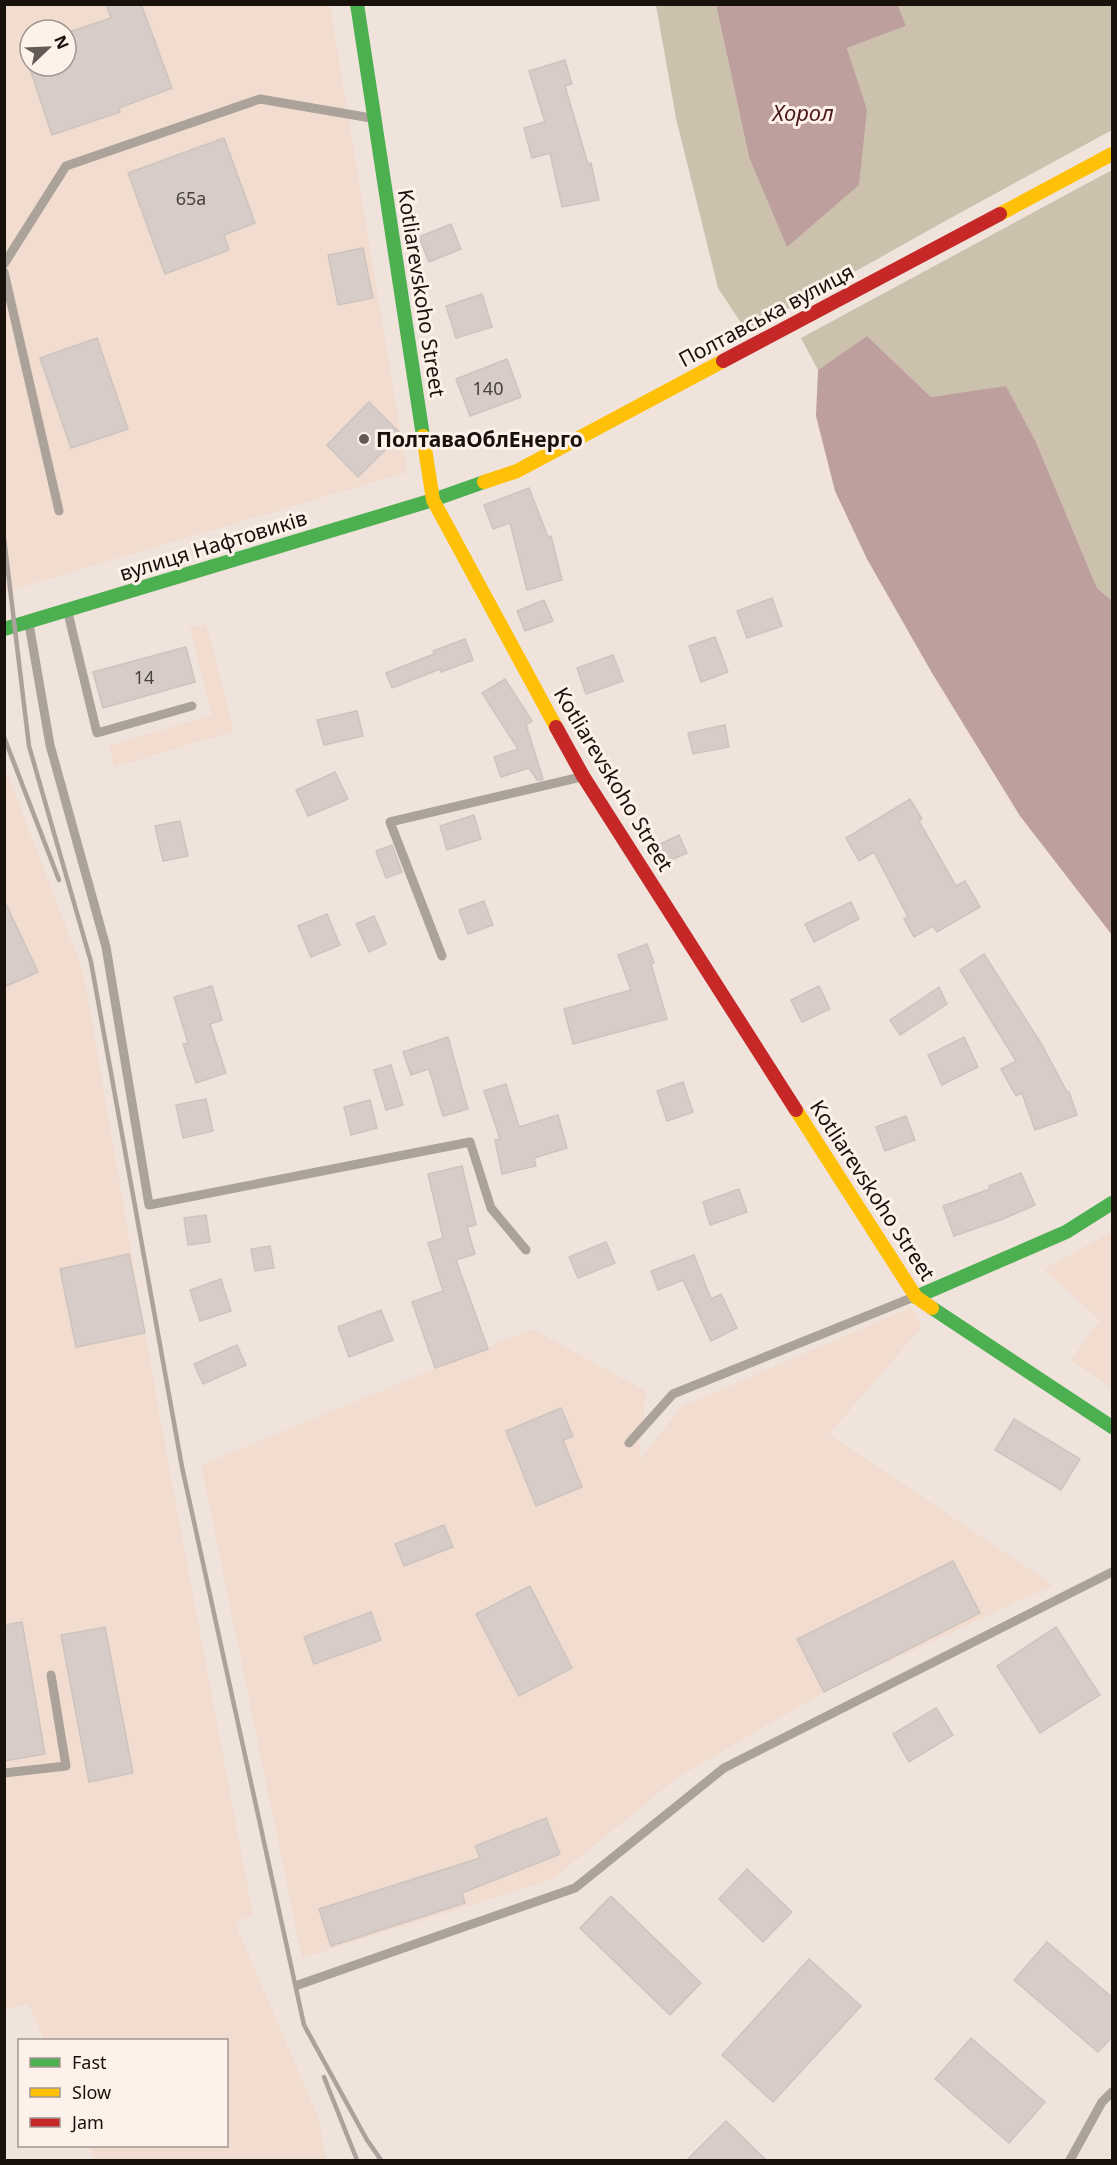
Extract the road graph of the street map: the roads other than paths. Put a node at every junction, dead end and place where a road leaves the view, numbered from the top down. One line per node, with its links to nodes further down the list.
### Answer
1 (357, 4): 2 (street, Kotliarevskoho Street)
2 (374, 118): 4 (lane); 6 (street, Kotliarevskoho Street)
3 (1113, 154): 6 (street, Полтавська вулиця)
4 (4, 264)
5 (4, 272): 7 (lane)
6 (433, 500): 8 (street, вулиця Нафтовиків); 12 (street, Kotliarevskoho Street)
7 (59, 511)
8 (68, 611): 9 (street, вулиця Нафтовиків); 11 (lane)
9 (28, 622): 10 (street, вулиця Нафтовиків); 15 (lane)
10 (4, 629)
11 (192, 706)
12 (583, 776): 13 (lane); 16 (street, Kotliarevskoho Street)
13 (442, 956)
14 (1113, 1203): 16 (street)
15 (526, 1250)
16 (916, 1297): 17 (street, Kotliarevskoho Street); 18 (lane)
17 (1113, 1427)
18 (629, 1443)
19 (1113, 1572): 22 (lane)
20 (51, 1675): 21 (lane)
21 (4, 1773)
22 (298, 1985)
23 (1113, 2092): 24 (lane)
24 (1070, 2160)

